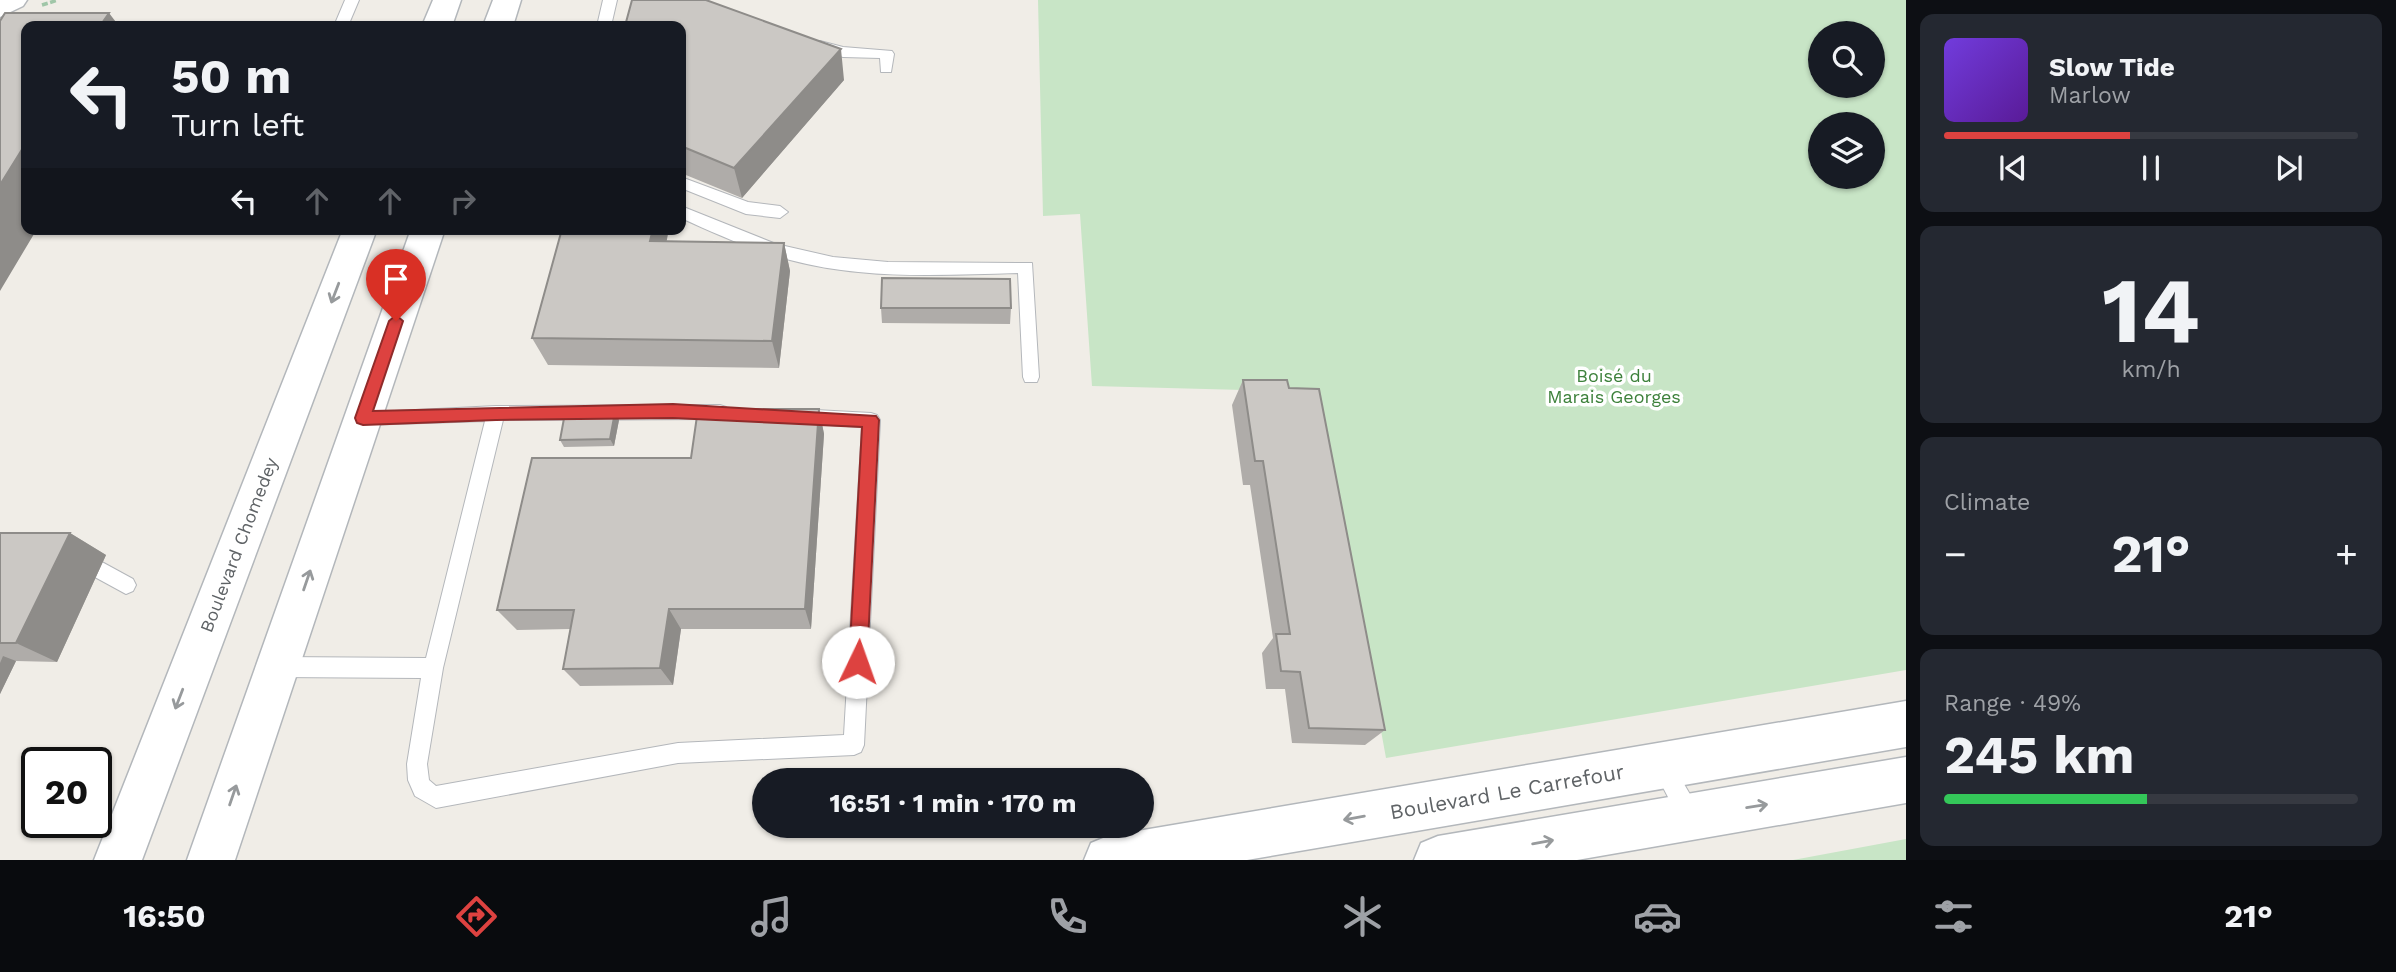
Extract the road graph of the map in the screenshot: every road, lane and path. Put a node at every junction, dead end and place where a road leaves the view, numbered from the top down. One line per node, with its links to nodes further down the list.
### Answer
1 (14, 0): 6 (street)
2 (352, 0): 7 (lane)
3 (447, 0): 8 (street)
4 (507, 0): 9 (street)
5 (610, 0): 10 (lane)
6 (0, 8)
7 (343, 21)
8 (439, 21)
9 (500, 21)
10 (605, 21)
11 (807, 41): 12 (lane)
12 (886, 69)
13 (686, 184): 14 (lane)
14 (780, 212)
15 (686, 214): 18 (lane)
16 (358, 235): 31 (street, Boulevard Chomedey, one-way to 31)
17 (426, 235): 22 (street)
18 (1031, 377)
19 (496, 413): 20 (lane); 22 (lane); 26 (lane)
20 (735, 413)
21 (775, 415): 26 (lane)
22 (363, 418): 25 (street, one-way to 22)
23 (100, 570): 24 (lane)
24 (126, 585)
25 (277, 667): 26 (lane); 32 (street, one-way to 25)
26 (433, 668)
27 (1906, 724): 28 (street, Boulevard Le Carrefour)
28 (1663, 766): 30 (lane); 33 (street, Boulevard Le Carrefour, one-way to 33)
29 (1906, 780): 30 (street, one-way to 29)
30 (1690, 816): 34 (street, one-way to 30)
31 (118, 860)
32 (211, 860)
33 (1108, 860)
34 (1438, 860)

